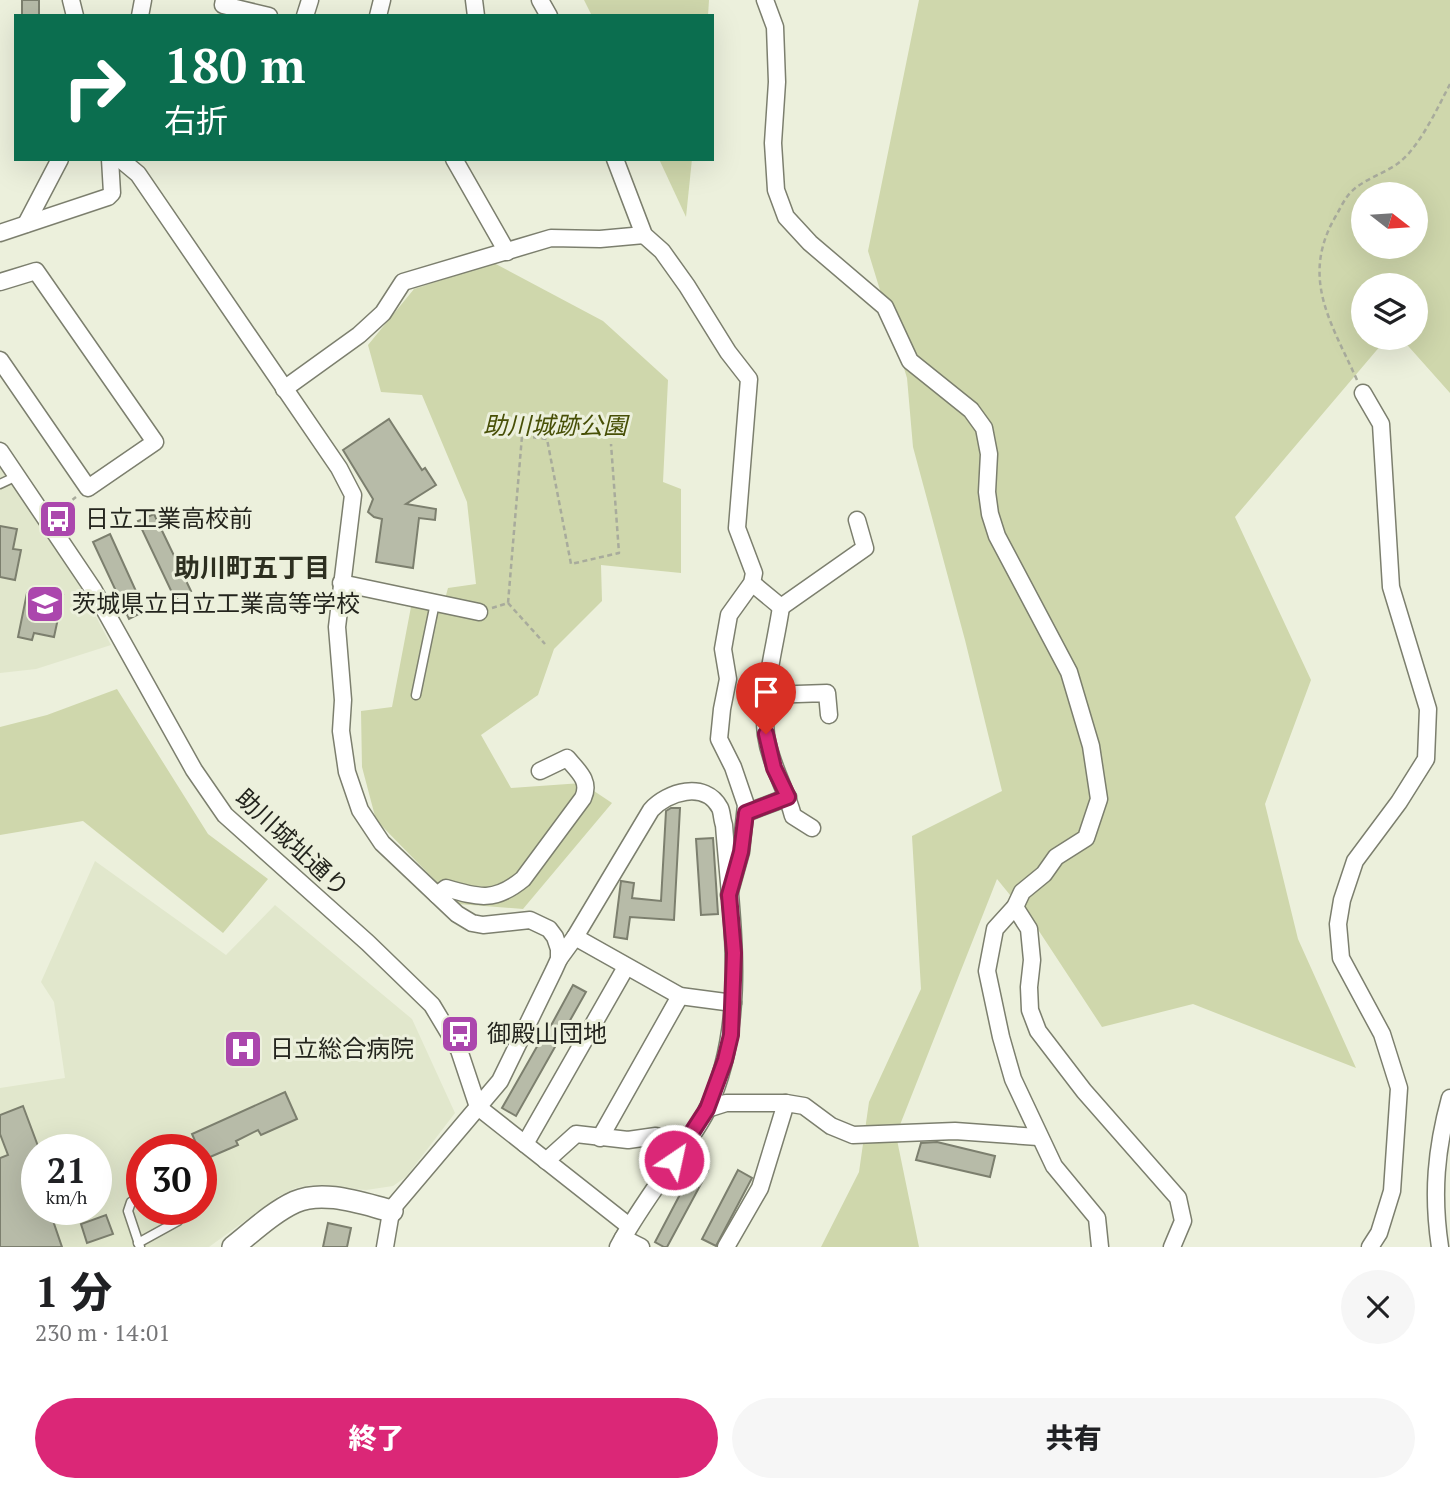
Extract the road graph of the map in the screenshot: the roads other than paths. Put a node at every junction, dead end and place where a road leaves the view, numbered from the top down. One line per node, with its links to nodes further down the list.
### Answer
1 (224, 0): 3 (street)
2 (765, 0): 35 (street)
3 (261, 14)
4 (59, 161): 9 (street)
5 (110, 161): 9 (street)
6 (122, 161): 15 (street)
7 (455, 161): 12 (street)
8 (616, 161): 11 (street)
9 (26, 224): 10 (street)
10 (0, 233)
11 (644, 235): 12 (street); 22 (street)
12 (507, 252): 15 (street)
13 (0, 282): 14 (street)
14 (0, 360)
15 (284, 389): 21 (street)
16 (1363, 393): 61 (street)
17 (0, 451): 18 (street, 助川城址通り)
18 (17, 476): 19 (lane); 43 (street, 助川城址通り)
19 (0, 484)
20 (857, 520): 24 (street)
21 (341, 583): 23 (street); 33 (street)
22 (752, 583): 24 (street); 31 (street)
23 (435, 603): 25 (street); 26 (lane)
24 (781, 607): 27 (street)
25 (479, 612)
26 (416, 695)
27 (767, 695): 28 (street); 30 (street)
28 (829, 715)
29 (540, 771): 33 (street)
30 (788, 797): 31 (street); 32 (street)
31 (746, 813): 34 (street)
32 (813, 828)
33 (437, 895): 37 (street)
34 (729, 895): 36 (street); 40 (street)
35 (1015, 907): 45 (street); 60 (street)
36 (575, 937): 37 (street); 38 (street)
37 (559, 960): 43 (street)
38 (626, 967): 39 (street); 48 (street)
39 (680, 996): 40 (street); 46 (street)
40 (733, 1003): 44 (street)
41 (1450, 1098): 62 (street)
42 (786, 1102): 44 (street); 45 (street); 58 (street)
43 (478, 1107): 48 (street); 50 (street)
44 (707, 1109): 47 (street)
45 (1038, 1137): 59 (street)
46 (600, 1138): 47 (street); 49 (street)
47 (687, 1142): 53 (street)
48 (525, 1144): 49 (street)
49 (546, 1161): 53 (street)
50 (392, 1211): 55 (street); 56 (street)
51 (133, 1225): 54 (lane)
52 (170, 1225): 54 (lane)
53 (623, 1237): 57 (street)
54 (139, 1245)
55 (233, 1247)
56 (385, 1247)
57 (641, 1247)
58 (726, 1247)
59 (1100, 1247)
60 (1172, 1247)
61 (1370, 1247)
62 (1440, 1247)

